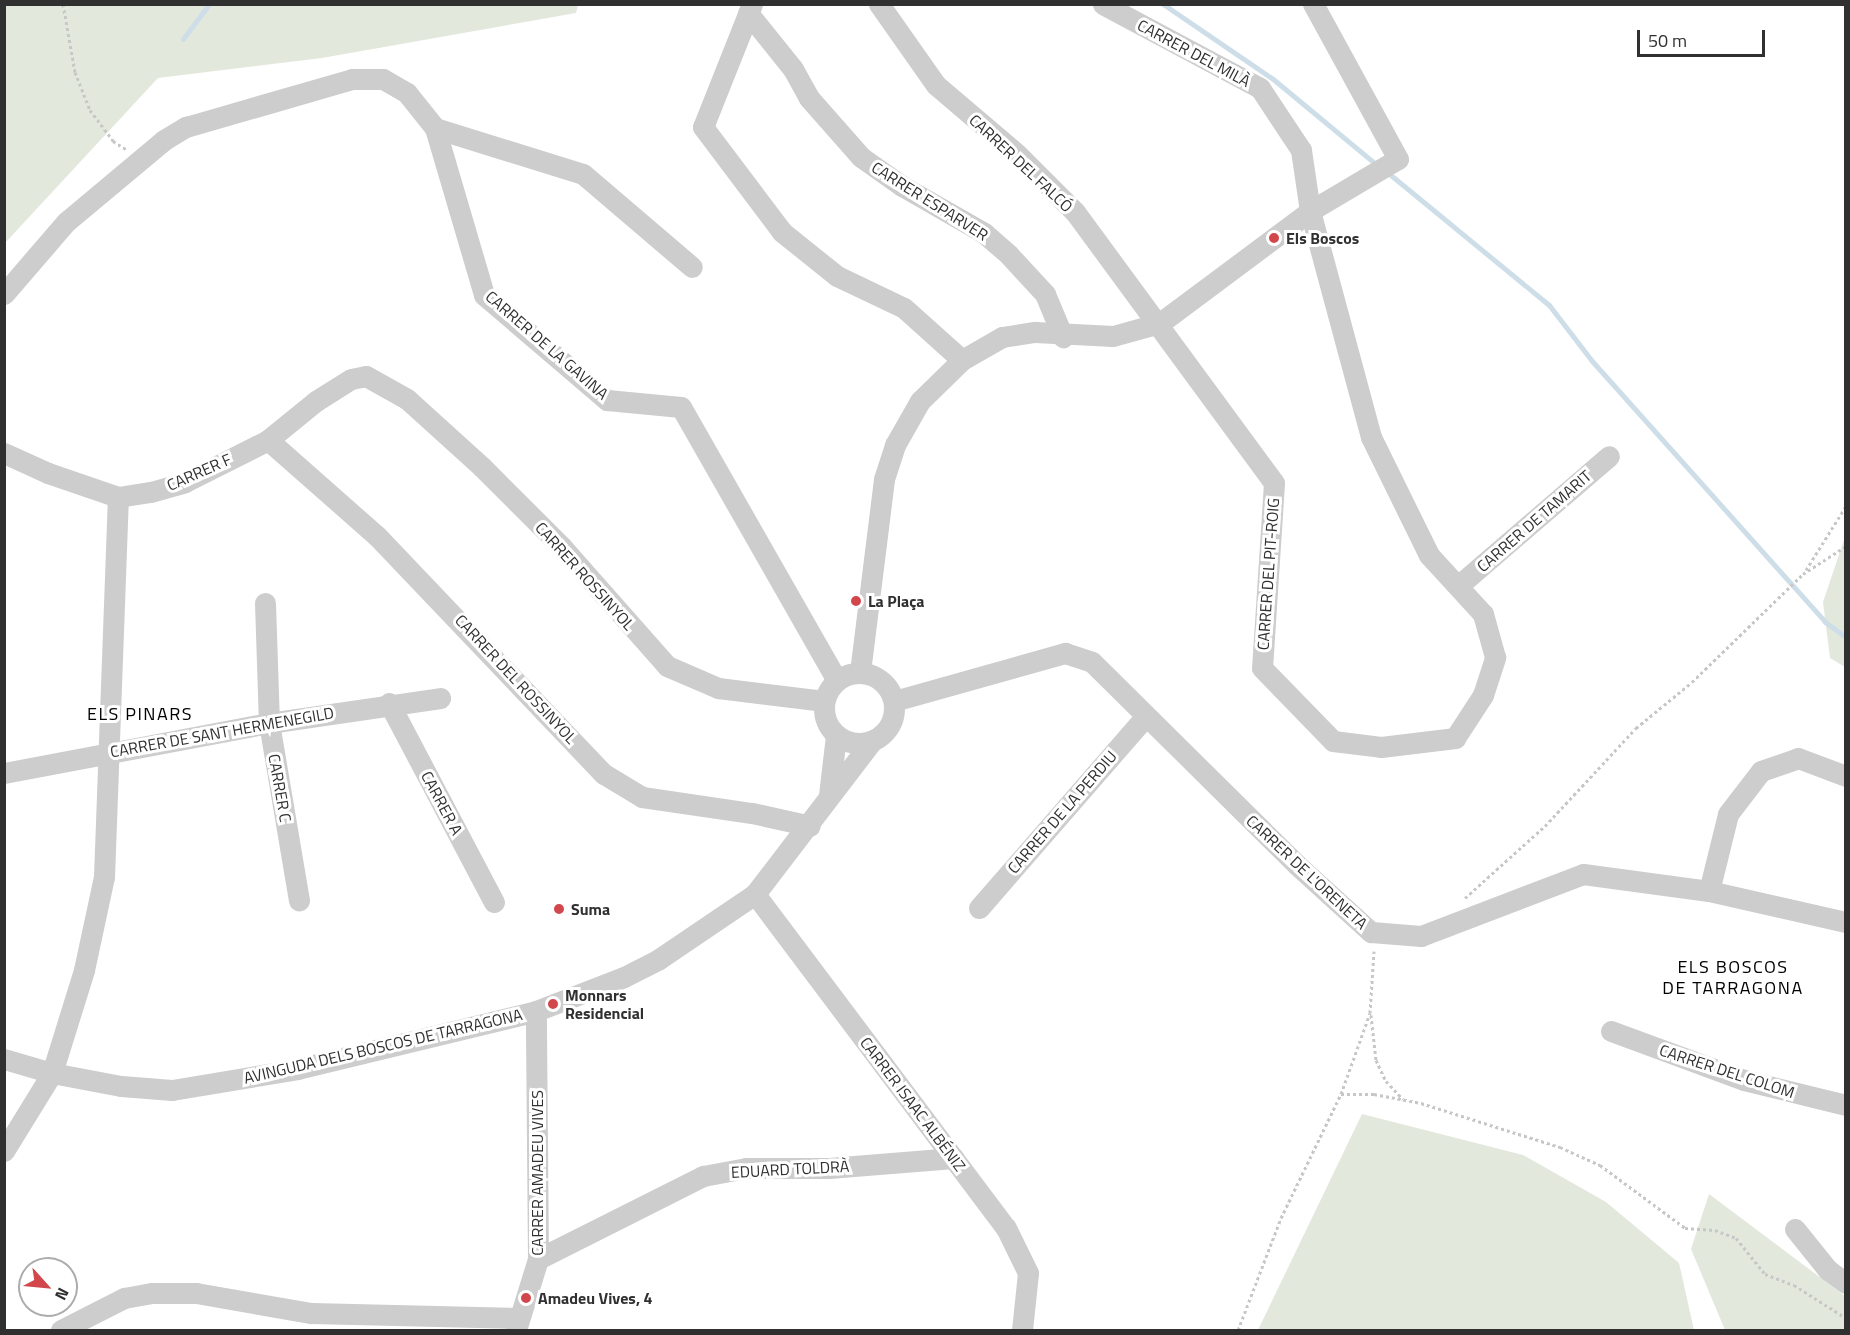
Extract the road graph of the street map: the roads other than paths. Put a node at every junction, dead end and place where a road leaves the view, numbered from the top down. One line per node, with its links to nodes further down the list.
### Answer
1 (879, 4): 9 (street, CARRER DEL FALCÓ)
2 (1103, 4): 6 (street, CARRER DEL MILÀ)
3 (1313, 4): 6 (street)
4 (750, 9): 10 (street, CARRER ESPARVER); 11 (street)
5 (435, 128): 7 (street); 8 (street, CARRER DE LA GAVINA); 20 (street, CARRER DE LA GAVINA)
6 (1310, 211): 9 (street); 17 (street, CARRER DEL PIT-ROIG)
7 (692, 267)
8 (4, 294)
9 (1160, 323): 10 (street); 17 (street, CARRER DEL PIT-ROIG)
10 (1063, 336): 11 (street)
11 (962, 360): 19 (street)
12 (378, 381): 13 (street, CARRER F); 22 (street, CARRER ROSSINYOL)
13 (268, 440): 16 (street, CARRER F); 33 (street, CARRER DEL ROSSINYOL)
14 (4, 453): 16 (street)
15 (1609, 456): 17 (street, CARRER DE TAMARIT)
16 (118, 497): 29 (street)
17 (1458, 586)
18 (266, 603): 26 (street, CARRER C)
19 (860, 672): 20 (street); 23 (street)
20 (837, 680): 22 (street)
21 (440, 698): 24 (street, CARRER DE SANT HERMENEGILD)
22 (824, 701): 27 (street)
23 (894, 701): 25 (street, CARRER DE L'ORENETA); 28 (street)
24 (389, 703): 26 (street, CARRER DE SANT HERMENEGILD); 37 (street, CARRER A)
25 (1146, 716): 34 (street, CARRER DE L'ORENETA); 38 (street, CARRER DE LA PERDIU)
26 (269, 723): 29 (street, CARRER DE SANT HERMENEGILD); 36 (street, CARRER C)
27 (836, 735): 28 (street); 32 (street)
28 (872, 741): 32 (street, AVINGUDA DELS BOSCOS DE TARRAGONA)
29 (106, 752): 30 (street, CARRER DE SANT HERMENEGILD); 43 (street)
30 (4, 773)
31 (1845, 776): 34 (street)
32 (829, 796): 33 (street, AVINGUDA DELS BOSCOS DE TARRAGONA)
33 (810, 826): 35 (street, AVINGUDA DELS BOSCOS DE TARRAGONA)
34 (1709, 891): 39 (street, CARRER DE L'ORENETA)
35 (756, 894): 40 (street, AVINGUDA DELS BOSCOS DE TARRAGONA); 46 (street, CARRER ISAAC ALBÉNIZ)
36 (299, 900)
37 (494, 902)
38 (979, 908)
39 (1845, 922)
40 (536, 1011): 43 (street, AVINGUDA DELS BOSCOS DE TARRAGONA); 48 (street, CARRER AMADEU VIVES)
41 (1611, 1031): 44 (street, CARRER DEL COLOM)
42 (4, 1059): 43 (street, AVINGUDA DELS BOSCOS DE TARRAGONA)
43 (52, 1073): 45 (street)
44 (1845, 1105)
45 (4, 1151)
46 (954, 1158): 48 (street, EDUARD TOLDRÀ); 52 (street, CARRER ISAAC ALBÉNIZ)
47 (1795, 1229): 49 (street)
48 (538, 1259): 50 (street, CARRER AMADEU VIVES)
49 (1845, 1283)
50 (518, 1324): 51 (street)
51 (61, 1330)
52 (1022, 1330)

